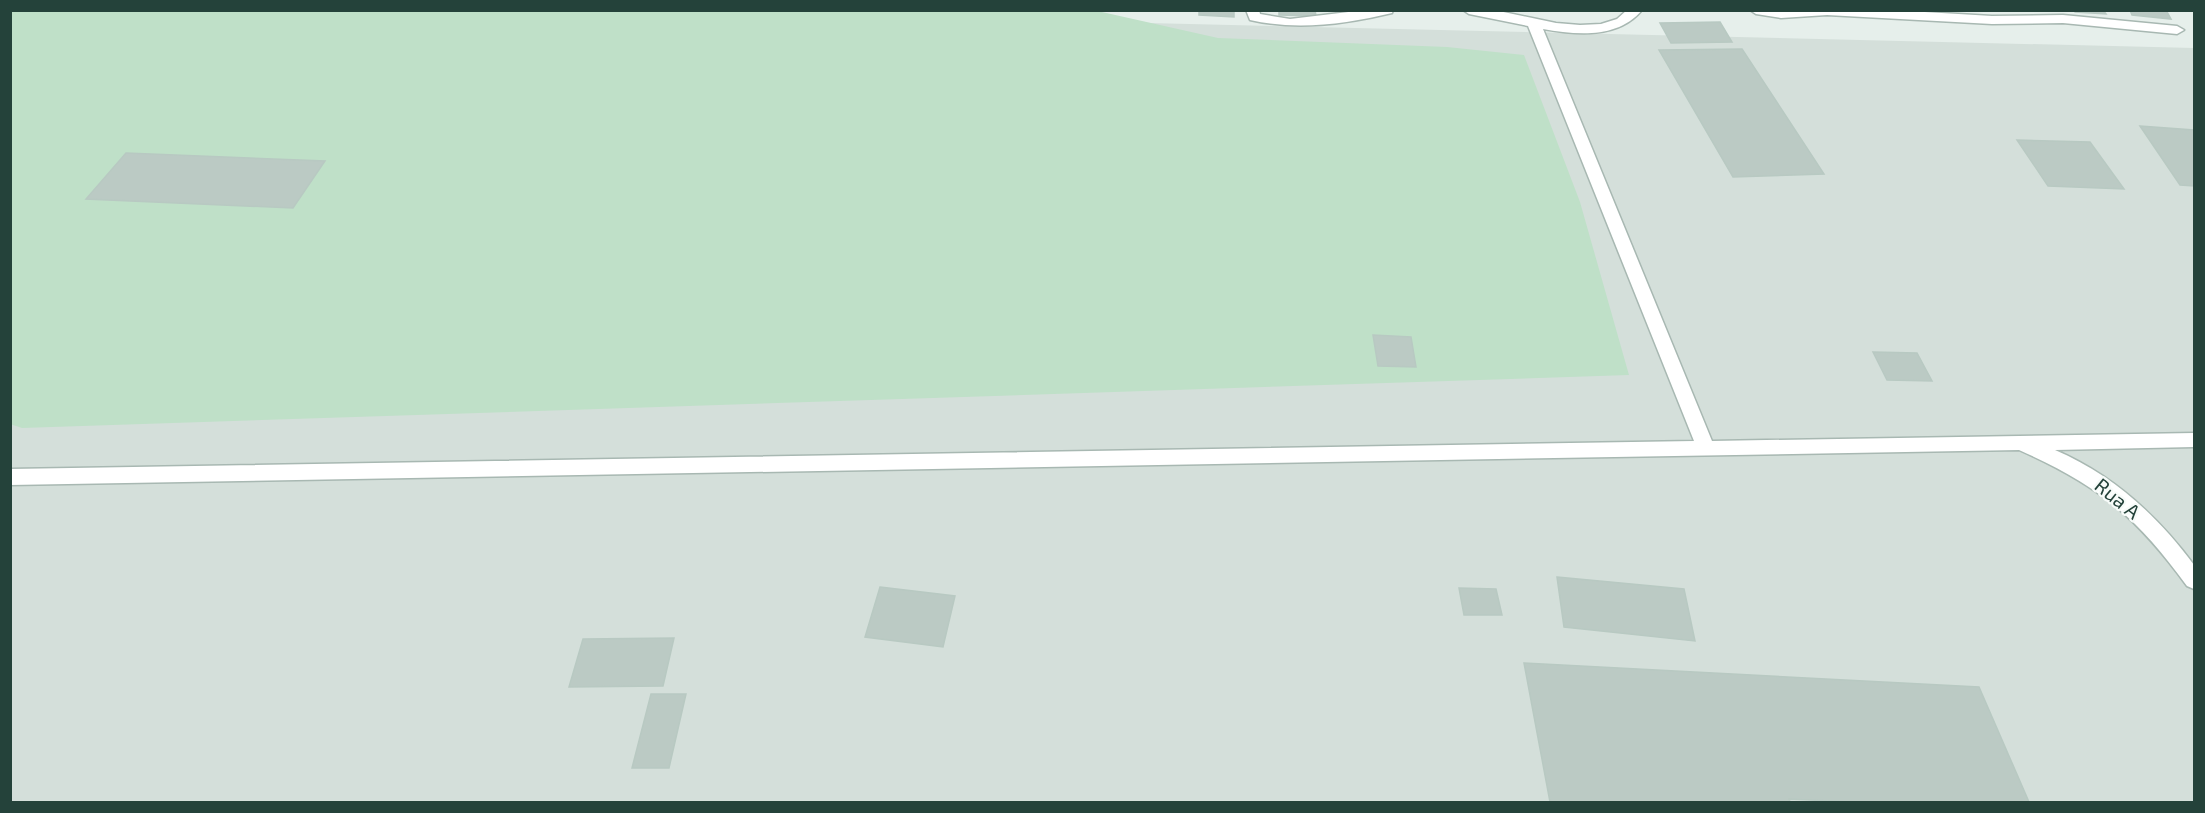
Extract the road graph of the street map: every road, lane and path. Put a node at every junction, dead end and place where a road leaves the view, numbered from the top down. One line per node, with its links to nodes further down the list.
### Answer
1 (1252, 10): 2 (street)
2 (1387, 10)
3 (1468, 10): 6 (street)
4 (1636, 10): 6 (street)
5 (1756, 10): 7 (street)
6 (1534, 23): 10 (street)
7 (2176, 30)
8 (2194, 440): 9 (street)
9 (2020, 443): 10 (street); 12 (street, Rua A)
10 (1706, 448): 11 (street)
11 (10, 477)
12 (2194, 580)

